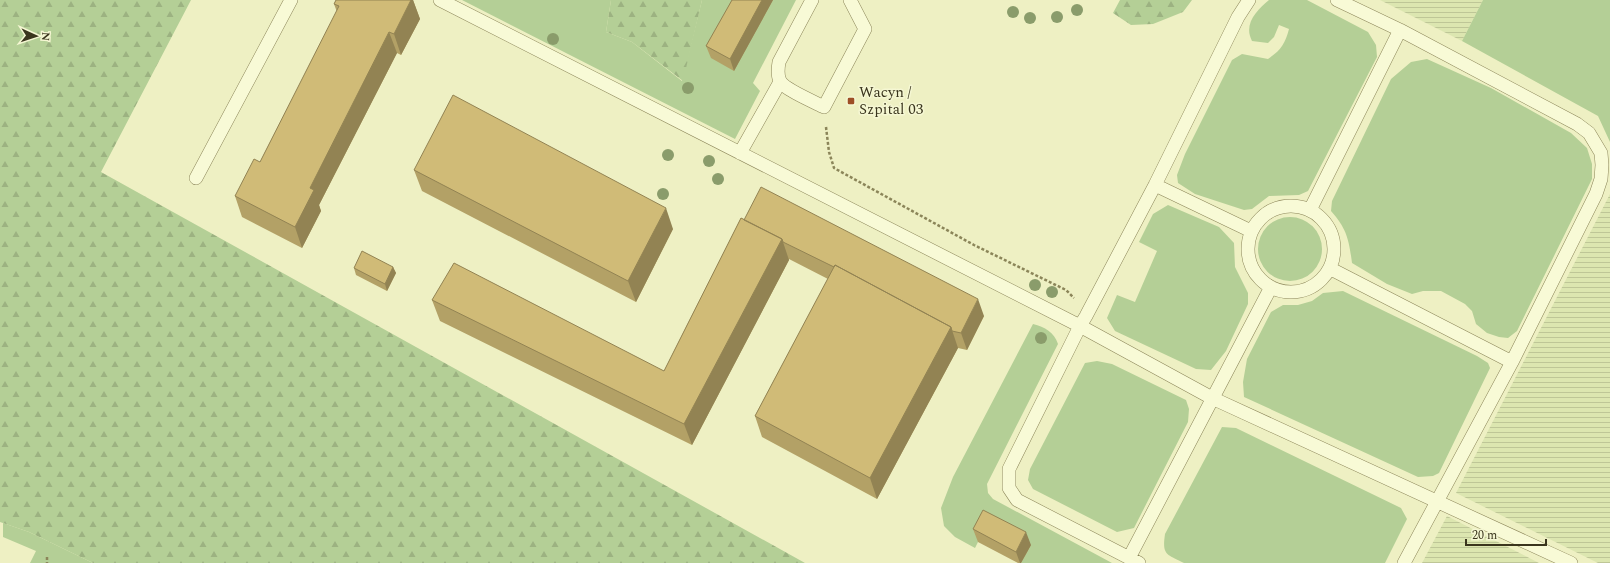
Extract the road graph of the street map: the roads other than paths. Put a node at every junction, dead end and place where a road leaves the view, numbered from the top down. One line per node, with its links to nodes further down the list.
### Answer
1 (291, 0): 10 (lane)
2 (440, 0): 9 (lane)
3 (812, 0): 8 (lane)
4 (850, 0): 8 (lane)
5 (1249, 0): 11 (lane)
6 (1337, 0): 7 (lane)
7 (1400, 30): 12 (lane); 17 (lane)
8 (780, 82): 9 (lane)
9 (740, 153): 16 (lane)
10 (196, 178)
11 (1155, 185): 13 (lane); 16 (lane)
12 (1310, 210): 13 (lane); 14 (lane)
13 (1251, 231): 15 (lane)
14 (1331, 269): 15 (lane); 17 (lane)
15 (1271, 288): 18 (lane)
16 (1083, 321): 18 (lane); 20 (lane)
17 (1512, 362): 19 (lane)
18 (1212, 398): 19 (lane); 20 (lane)
19 (1437, 502): 21 (lane); 22 (lane)
20 (1134, 560)
21 (1404, 563)
22 (1571, 563)

